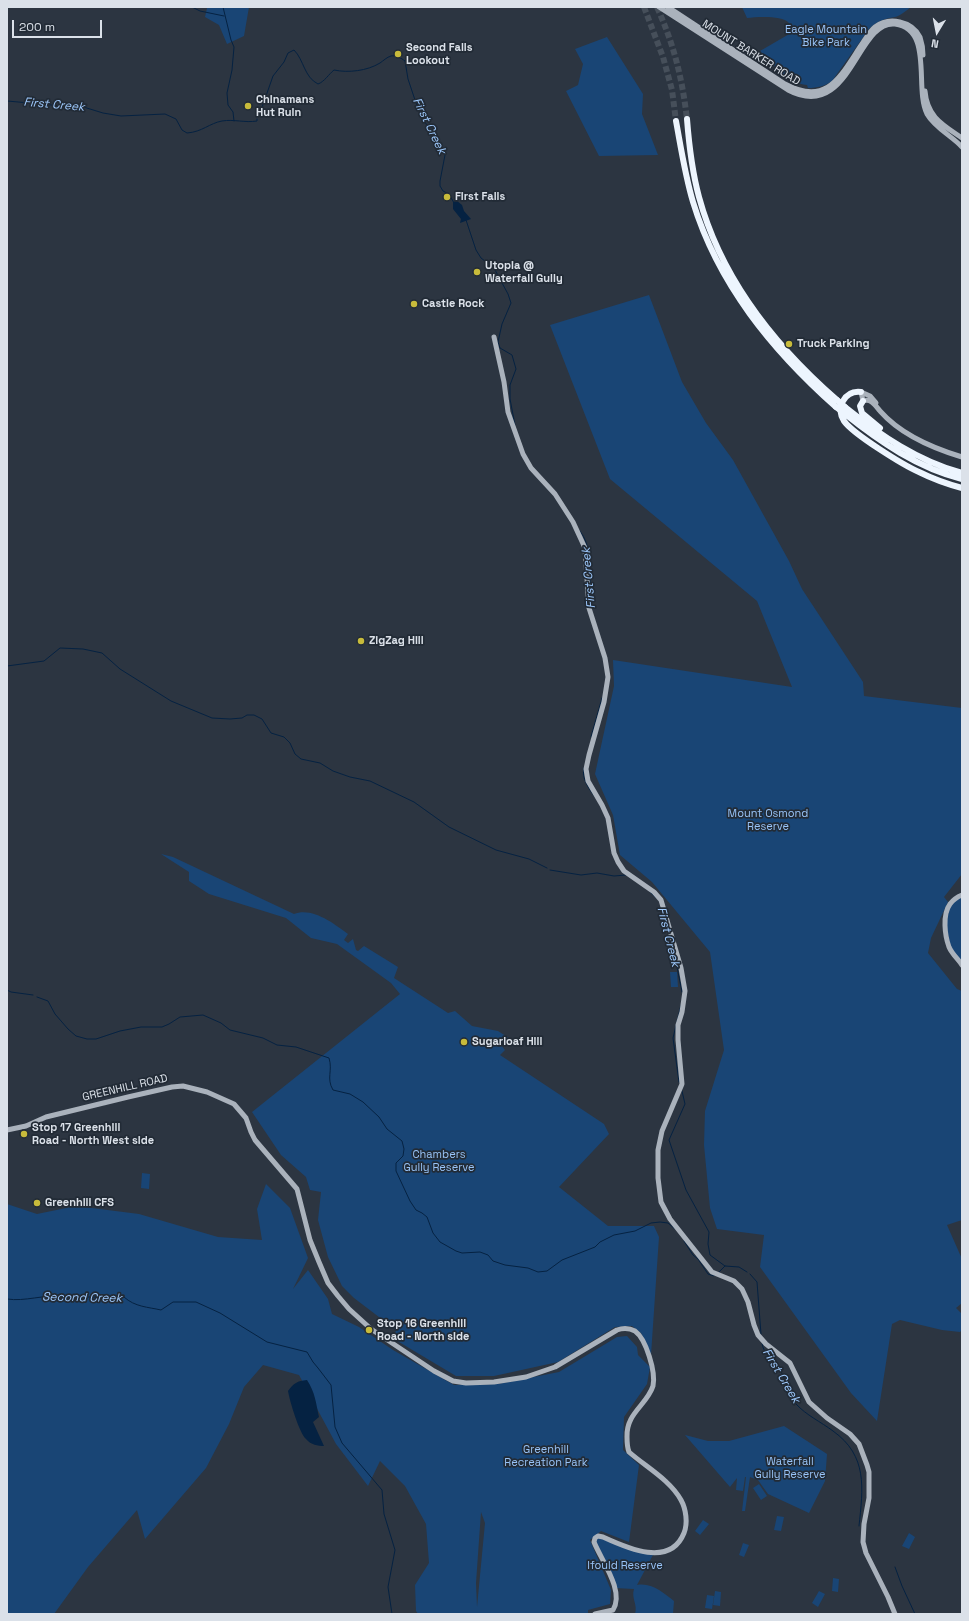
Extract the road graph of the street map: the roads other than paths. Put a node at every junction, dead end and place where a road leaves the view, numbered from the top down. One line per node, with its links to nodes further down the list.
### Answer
1 (659, 7): 6 (main road, MOUNT BARKER ROAD)
2 (668, 7): 5 (main road, MOUNT BARKER ROAD)
3 (687, 119): 10 (highway)
4 (676, 121): 10 (highway)
5 (962, 138)
6 (962, 147)
7 (494, 337): 19 (main road)
8 (861, 392): 9 (main road); 11 (main road); 14 (highway)
9 (863, 401): 11 (main road); 12 (highway)
10 (837, 403): 12 (highway, bridge); 13 (highway, bridge)
11 (962, 456)
12 (962, 472)
13 (962, 479)
14 (962, 488)
15 (962, 895): 16 (main road)
16 (962, 965)
17 (7, 1130): 18 (main road, GREENHILL ROAD)
18 (595, 1614)
19 (895, 1614)

